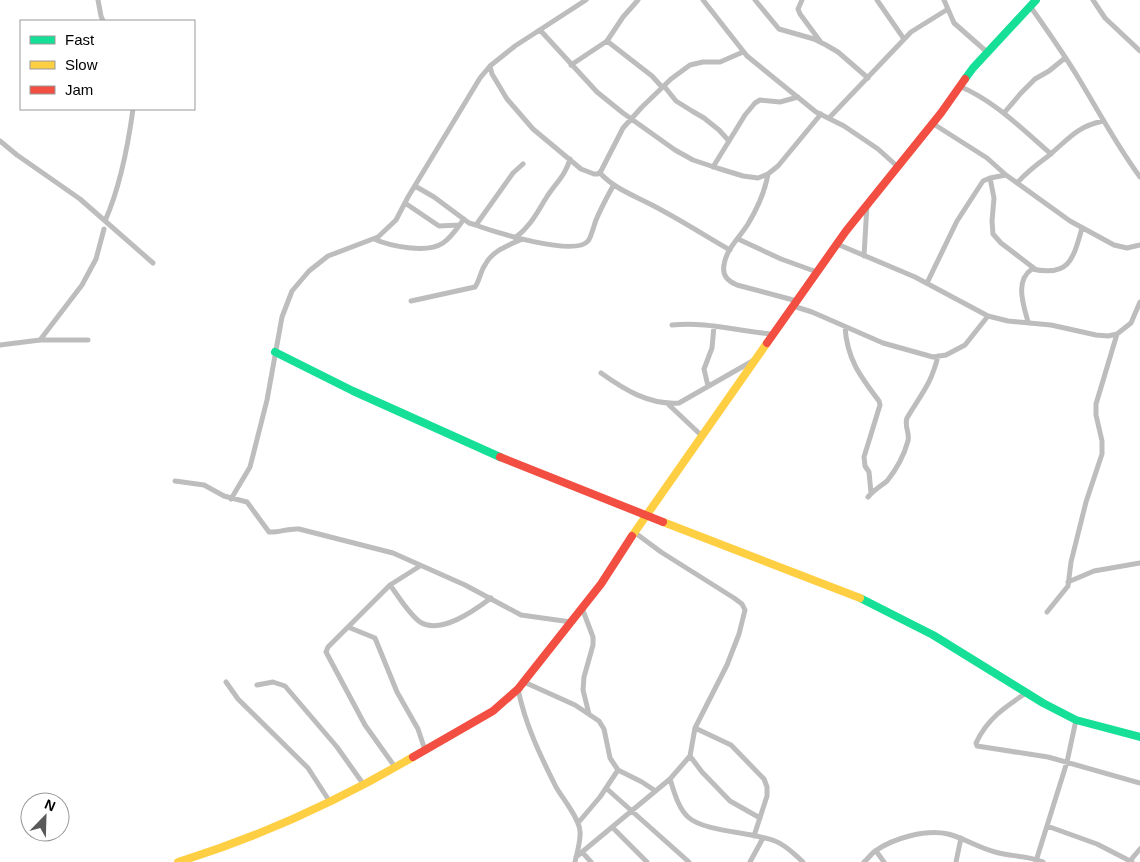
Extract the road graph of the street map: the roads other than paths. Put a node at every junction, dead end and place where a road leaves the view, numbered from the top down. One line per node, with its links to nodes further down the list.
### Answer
1 (98, 0): 12 (street)
2 (586, 0): 13 (street)
3 (638, 0): 15 (street)
4 (703, 0): 18 (street)
5 (802, 0): 16 (street)
6 (877, 0): 14 (street)
7 (944, 0): 11 (street)
8 (1094, 0): 17 (street)
9 (757, 1): 16 (street)
10 (1034, 2): 19 (street); 20 (street)
11 (948, 9): 14 (street); 19 (street)
12 (103, 20)
13 (540, 30): 21 (street); 22 (street)
14 (904, 40): 23 (street)
15 (607, 41): 21 (street); 24 (street)
16 (822, 43): 23 (street)
17 (1140, 51)
18 (743, 52): 24 (street); 26 (street)
19 (987, 52): 25 (street)
20 (1065, 58): 28 (street); 32 (street)
21 (571, 64): 31 (street)
22 (490, 66): 37 (street); 47 (street)
23 (868, 78): 30 (street)
24 (663, 86): 31 (street); 35 (street)
25 (959, 86): 28 (street); 33 (street)
26 (798, 97): 29 (street); 35 (street)
27 (132, 110): 52 (street)
28 (1004, 113): 36 (street)
29 (821, 114): 30 (street); 42 (street)
30 (829, 118): 40 (street)
31 (630, 119): 39 (street); 41 (street)
32 (1103, 120): 36 (street); 44 (street)
33 (932, 123): 40 (street); 43 (street)
34 (0, 141): 52 (street)
35 (729, 141): 39 (street)
36 (1051, 154): 46 (street)
37 (570, 159): 41 (street); 58 (street)
38 (523, 164): 54 (street)
39 (713, 167): 42 (street)
40 (898, 167): 49 (street)
41 (600, 173): 48 (street)
42 (768, 174): 59 (street)
43 (1006, 175): 45 (street); 46 (street)
44 (1140, 177)
45 (990, 178): 65 (street); 67 (street)
46 (1017, 182): 55 (street)
47 (415, 186): 50 (street); 51 (street)
48 (614, 186): 58 (street); 62 (street)
49 (868, 202): 60 (street); 63 (street)
50 (405, 204): 53 (street); 57 (street)
51 (464, 219): 53 (street); 54 (street)
52 (105, 222): 64 (street)
53 (459, 225): 57 (street)
54 (476, 225): 58 (street)
55 (1082, 228): 61 (street); 65 (street)
56 (104, 229): 78 (street)
57 (374, 238): 81 (street)
58 (518, 239): 68 (street)
59 (738, 239): 62 (street); 66 (street)
60 (837, 244): 63 (street); 66 (street)
61 (1140, 245)
62 (730, 250): 70 (street)
63 (864, 256): 67 (street)
64 (153, 264)
65 (1037, 270): 72 (street)
66 (817, 272): 70 (street)
67 (927, 283): 71 (street)
68 (411, 301)
69 (1140, 302): 77 (street)
70 (795, 303): 75 (street); 76 (street)
71 (988, 316): 72 (street); 82 (street)
72 (1028, 322): 77 (street)
73 (672, 325): 74 (street)
74 (714, 326): 76 (street); 85 (street)
75 (844, 327): 82 (street); 82 (street)
76 (774, 334): 83 (street)
77 (1117, 334): 94 (street)
78 (40, 340): 79 (street); 80 (street)
79 (88, 340)
80 (0, 345)
81 (275, 352): 89 (street); 90 (street)
82 (938, 356)
83 (757, 358): 85 (street); 87 (street)
84 (601, 373): 86 (street)
85 (708, 386): 86 (street)
86 (668, 404): 87 (street)
87 (702, 436): 90 (street)
88 (176, 481): 89 (street)
89 (231, 499): 93 (street)
90 (645, 515): 91 (street); 105 (street)
91 (634, 532): 97 (street); 108 (street)
92 (1140, 563): 94 (street)
93 (420, 566): 95 (street); 96 (street)
94 (1068, 582): 98 (street)
95 (390, 585): 96 (street); 100 (street)
96 (491, 598): 99 (street)
97 (582, 608): 99 (street); 106 (street)
98 (1047, 612)
99 (572, 622): 102 (street)
100 (348, 627): 110 (street); 113 (street)
101 (226, 682): 120 (street)
102 (524, 682): 104 (street); 106 (street)
103 (257, 685): 117 (street)
104 (518, 689): 110 (street); 123 (street)
105 (1026, 693): 107 (street); 112 (street)
106 (589, 714): 114 (street)
107 (1076, 720): 109 (street); 112 (street)
108 (695, 728): 111 (street); 122 (street)
109 (1140, 737)
110 (425, 750): 113 (street)
111 (690, 756): 115 (street); 122 (street)
112 (1067, 762): 116 (street); 124 (street)
113 (395, 767): 117 (street)
114 (618, 770): 118 (street); 119 (street)
115 (670, 779): 119 (street); 126 (street)
116 (1140, 783)
117 (364, 785): 120 (street)
118 (606, 788): 121 (street); 123 (street)
119 (654, 790): 121 (street)
120 (330, 802): 134 (street)
121 (633, 810): 125 (street); 137 (street)
122 (760, 818): 126 (street)
123 (578, 823): 132 (street)
124 (1047, 826): 133 (street); 144 (street)
125 (612, 828): 131 (street); 136 (street)
126 (754, 836): 127 (street)
127 (763, 838): 138 (street); 139 (street)
128 (962, 838): 130 (street); 133 (street); 142 (street)
129 (1140, 849): 144 (street)
130 (876, 851): 140 (street); 141 (street)
131 (582, 852): 132 (street); 135 (street)
132 (576, 859)
133 (1036, 861): 143 (street)
134 (178, 862)
135 (591, 862)
136 (647, 862)
137 (689, 862)
138 (750, 862)
139 (803, 862)
140 (864, 862)
141 (884, 862)
142 (956, 862)
143 (1043, 862)
144 (1131, 862)

